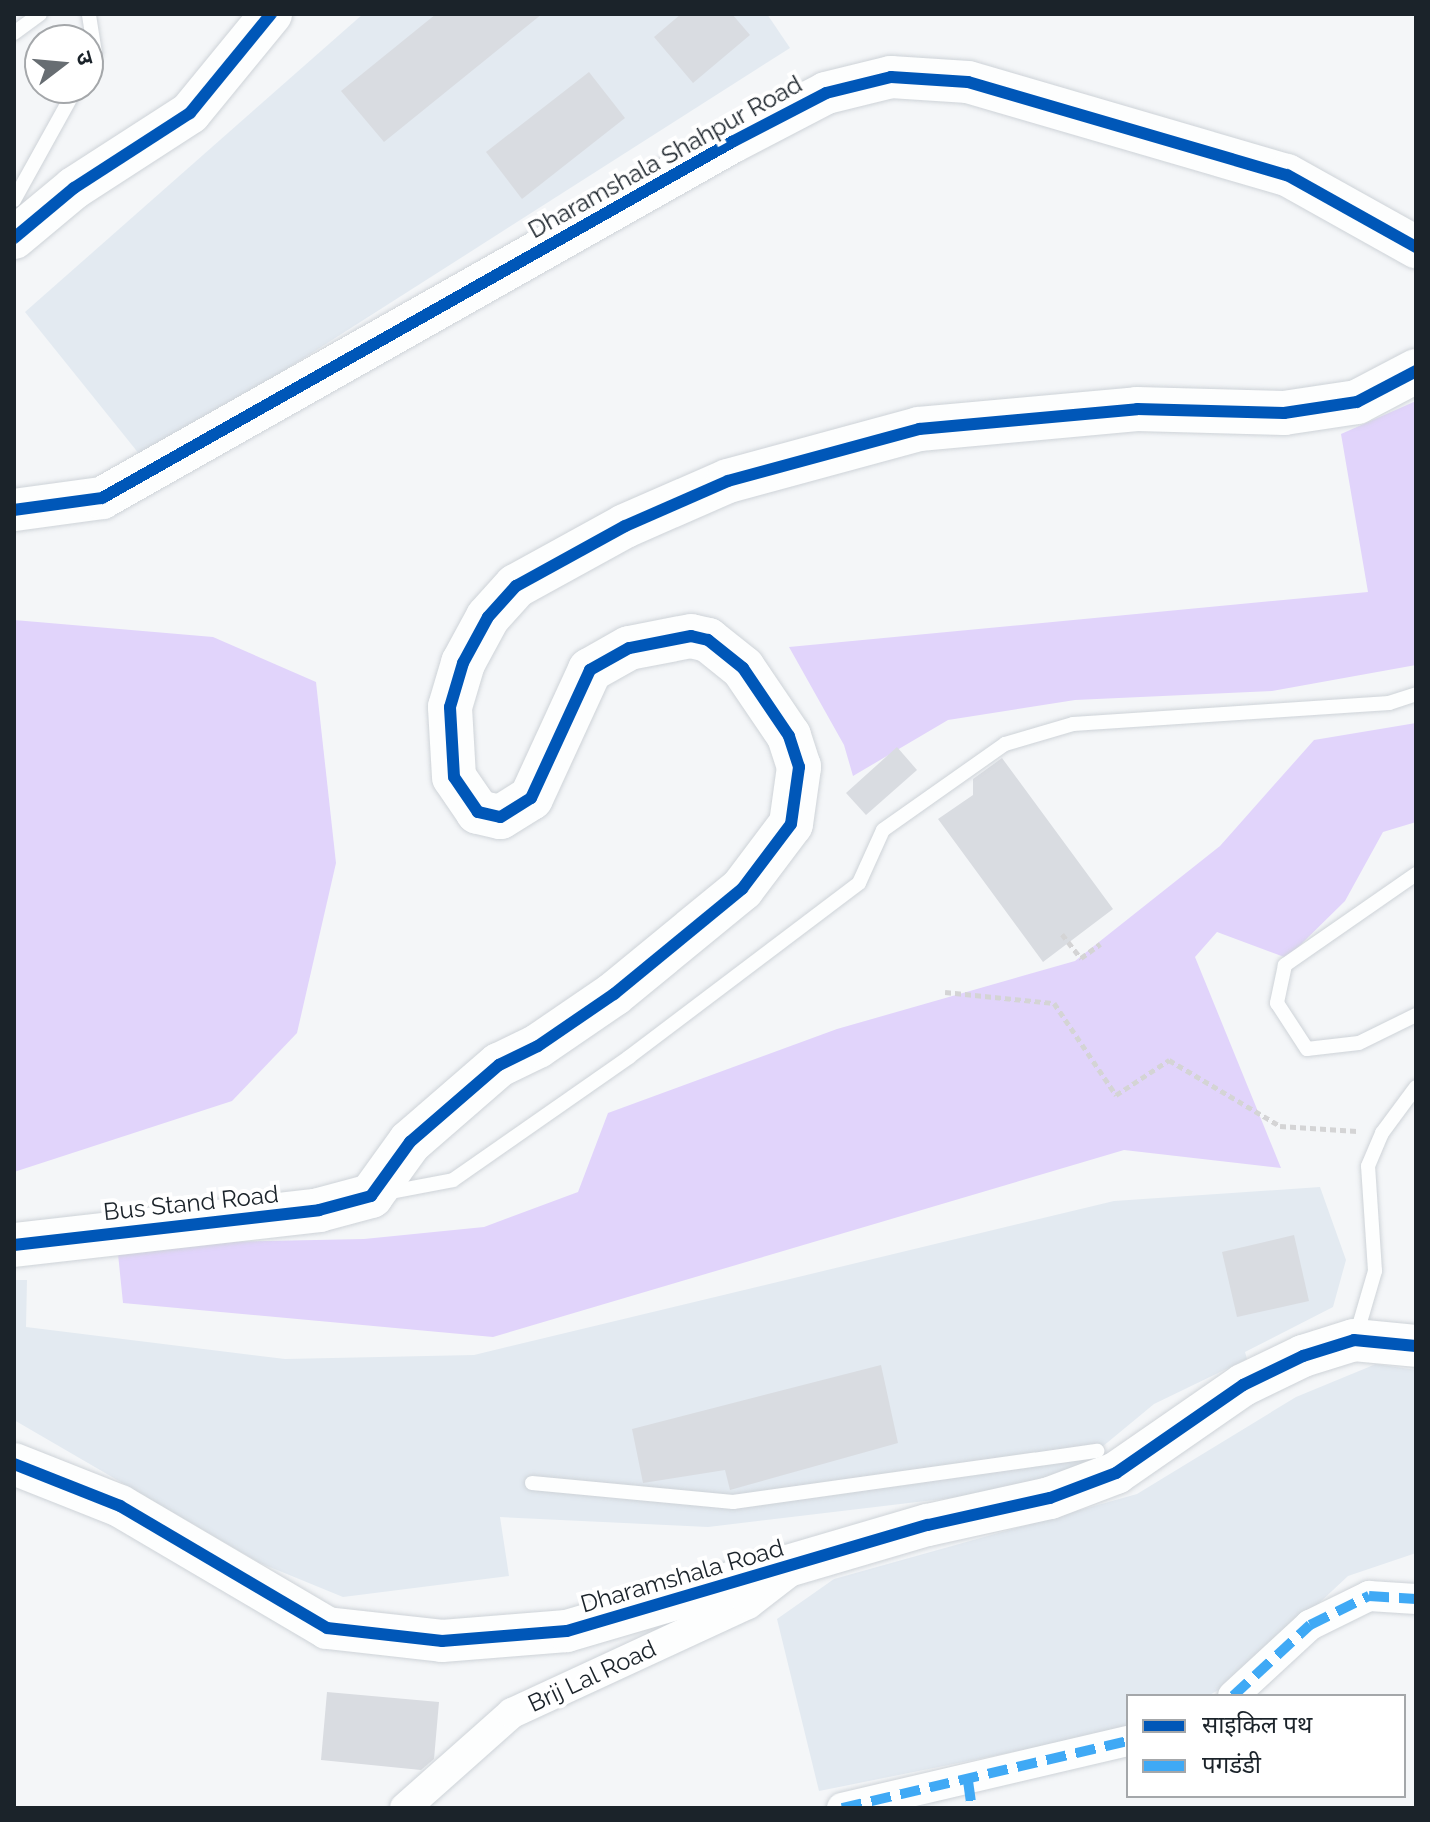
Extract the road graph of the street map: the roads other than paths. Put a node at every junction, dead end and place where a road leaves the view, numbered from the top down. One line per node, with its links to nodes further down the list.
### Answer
1 (40, 14): 3 (lane)
2 (271, 14): 6 (main road)
3 (14, 33)
4 (67, 104): 5 (lane)
5 (14, 200)
6 (14, 238)
7 (1416, 247): 9 (main road, Dharamshala Shahpur Road)
8 (1416, 371): 14 (main road)
9 (14, 510)
10 (1416, 694): 14 (lane)
11 (1416, 874): 12 (lane)
12 (1416, 1015)
13 (1416, 1087): 16 (lane)
14 (371, 1196): 15 (main road, Bus Stand Road)
15 (14, 1245)
16 (1354, 1340): 17 (main road); 21 (main road, Dharamshala Road)
17 (1416, 1346)
18 (1097, 1451): 20 (lane)
19 (14, 1464): 21 (main road, Dharamshala Road)
20 (532, 1483)
21 (795, 1567): 26 (street, Brij Lal Road)
22 (1416, 1599): 23 (street)
23 (1235, 1694)
24 (1126, 1742): 25 (street)
25 (970, 1794): 27 (street)
26 (405, 1808)
27 (842, 1808)

